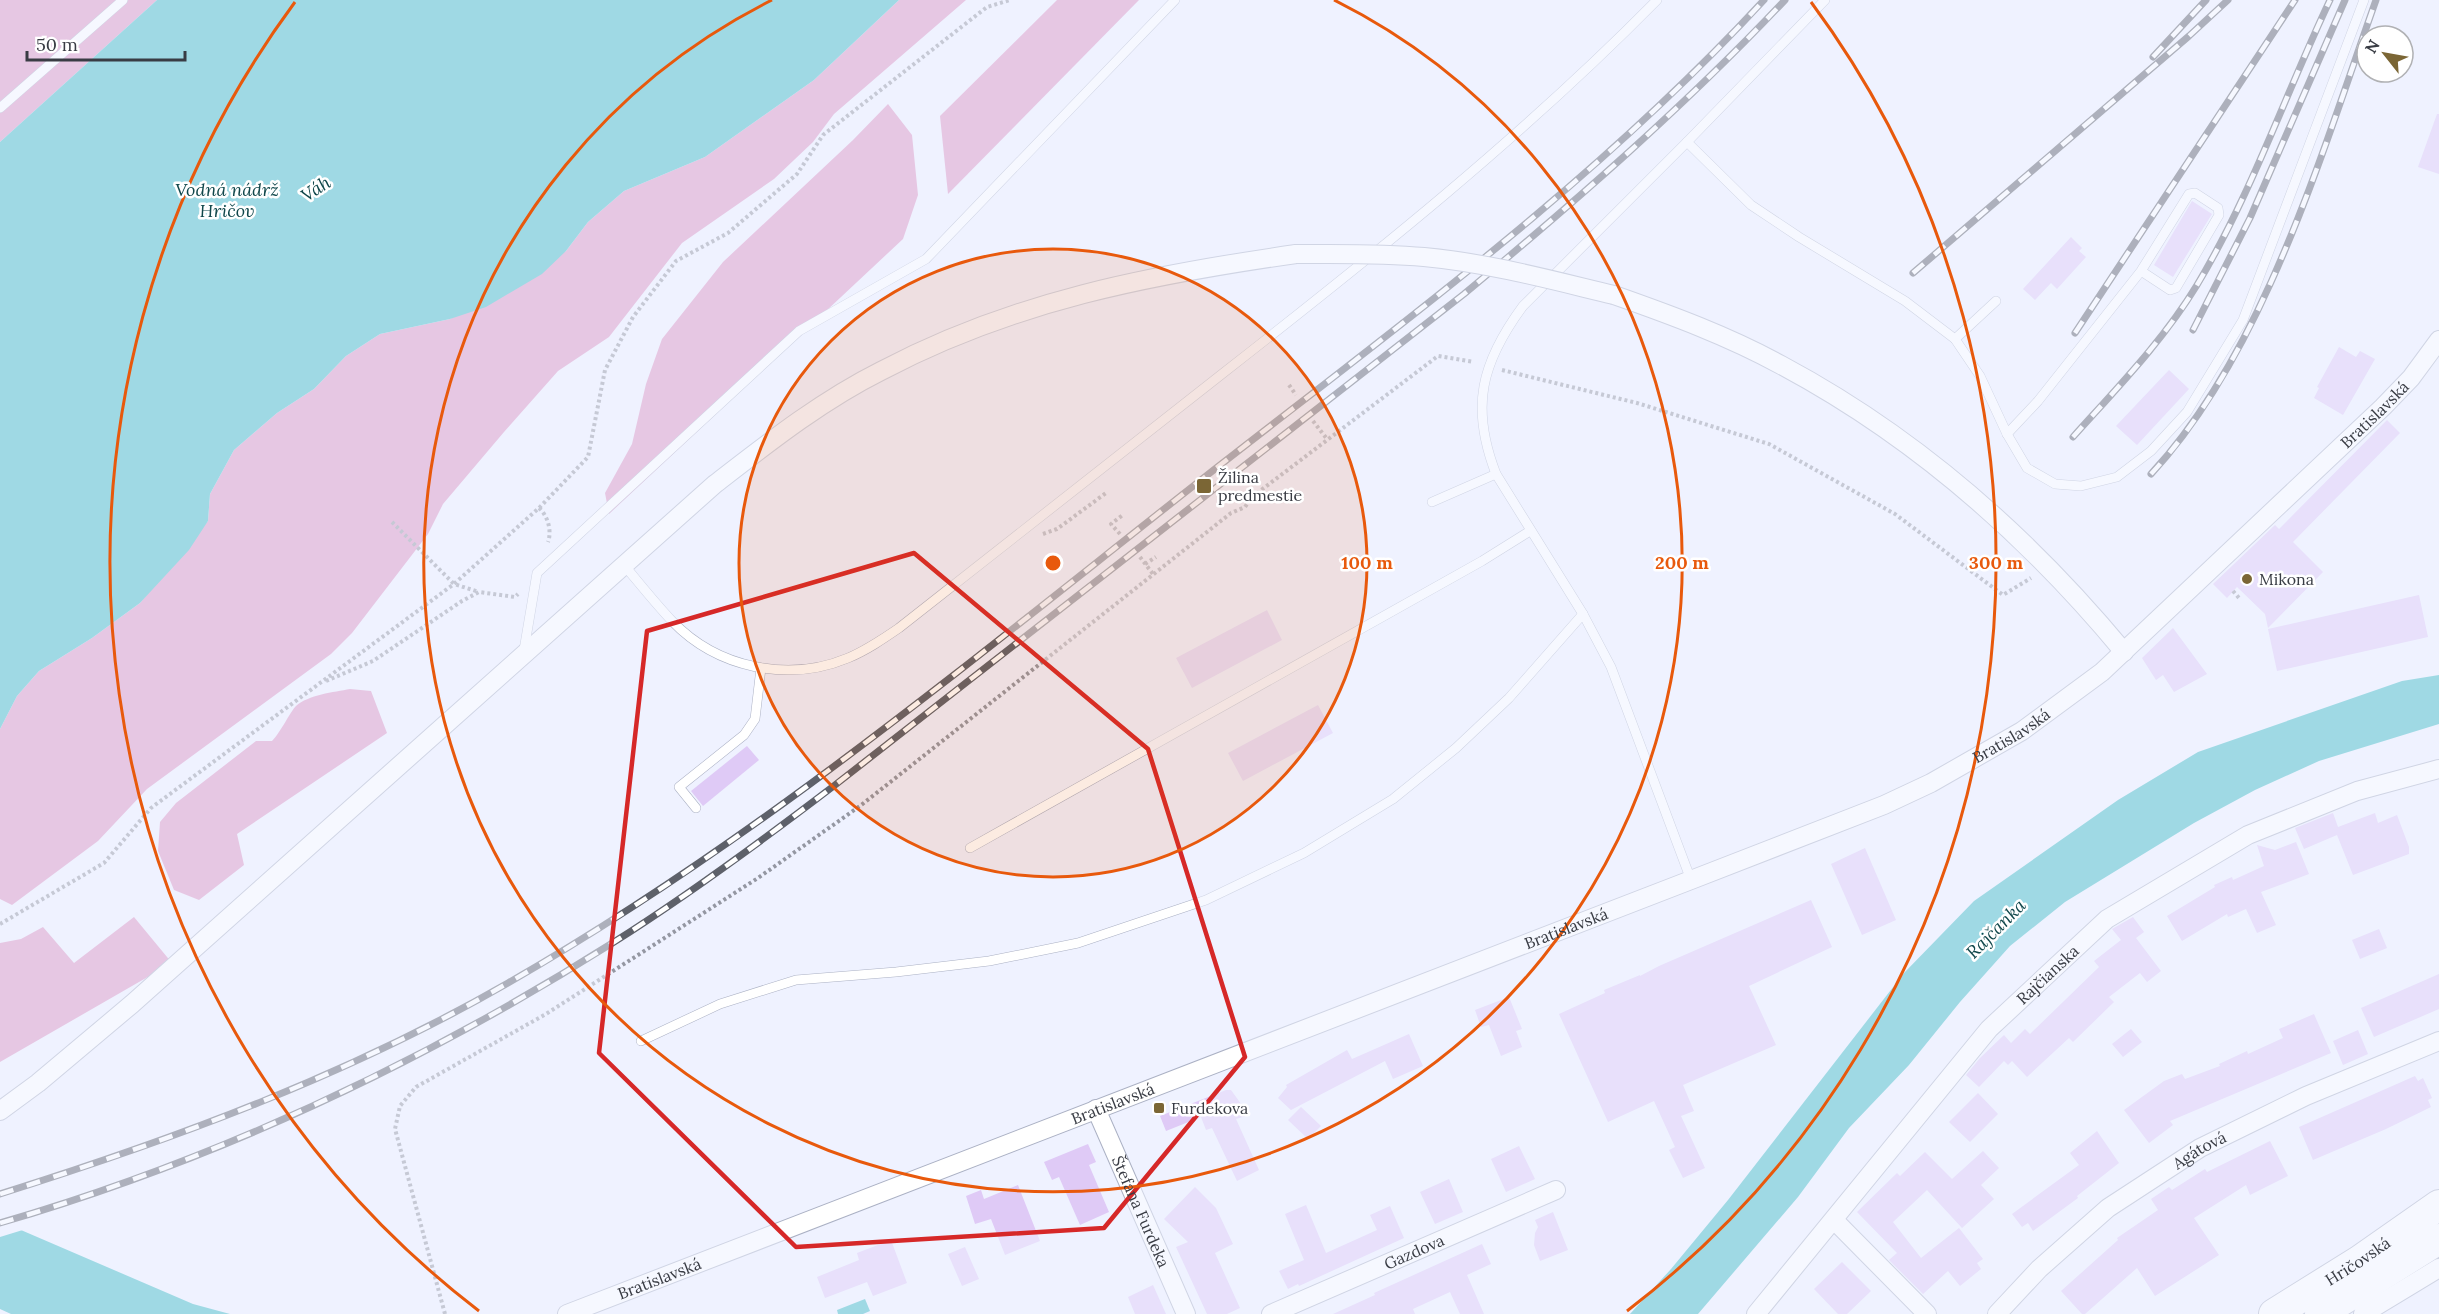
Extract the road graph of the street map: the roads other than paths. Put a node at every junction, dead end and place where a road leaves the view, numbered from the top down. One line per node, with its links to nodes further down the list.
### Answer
1 (123, 0): 6 (lane)
2 (1175, 0): 18 (lane)
3 (1657, 0): 20 (lane)
4 (1825, 0): 7 (lane)
5 (2364, 0): 12 (lane)
6 (0, 108)
7 (1687, 142): 10 (lane); 13 (lane)
8 (2140, 271): 8 (lane); 12 (lane)
9 (1996, 302): 10 (lane)
10 (1955, 339): 12 (lane)
11 (2439, 340): 19 (street, Bratislavská)
12 (2007, 434)
13 (1496, 474): 14 (lane); 15 (lane)
14 (1432, 502)
15 (1530, 531): 17 (lane); 23 (lane)
16 (624, 565): 18 (street); 19 (street, bridge); 20 (lane)
17 (1583, 614): 24 (lane); 25 (lane)
18 (524, 652): 28 (street)
19 (2124, 652): 24 (street, Bratislavská)
20 (761, 668): 22 (lane)
21 (2439, 769): 31 (street, Rajčianska)
22 (696, 808)
23 (970, 848)
24 (1691, 880): 27 (street, Bratislavská)
25 (641, 1041)
26 (2439, 1041): 39 (street, Agátová)
27 (1096, 1109): 34 (street, Bratislavská); 35 (street, Štefana Furdeka)
28 (0, 1111)
29 (1556, 1190): 36 (street, Gazdova)
30 (2439, 1205): 40 (main road, Hričovská)
31 (1834, 1220): 37 (street, Rajčianska); 38 (street)
32 (2439, 1239): 41 (main road, Hričovská)
33 (2439, 1268): 42 (street)
34 (567, 1314)
35 (1186, 1314)
36 (1270, 1314)
37 (1756, 1314)
38 (1927, 1314)
39 (1997, 1314)
40 (2274, 1314)
41 (2320, 1314)
42 (2363, 1314)

